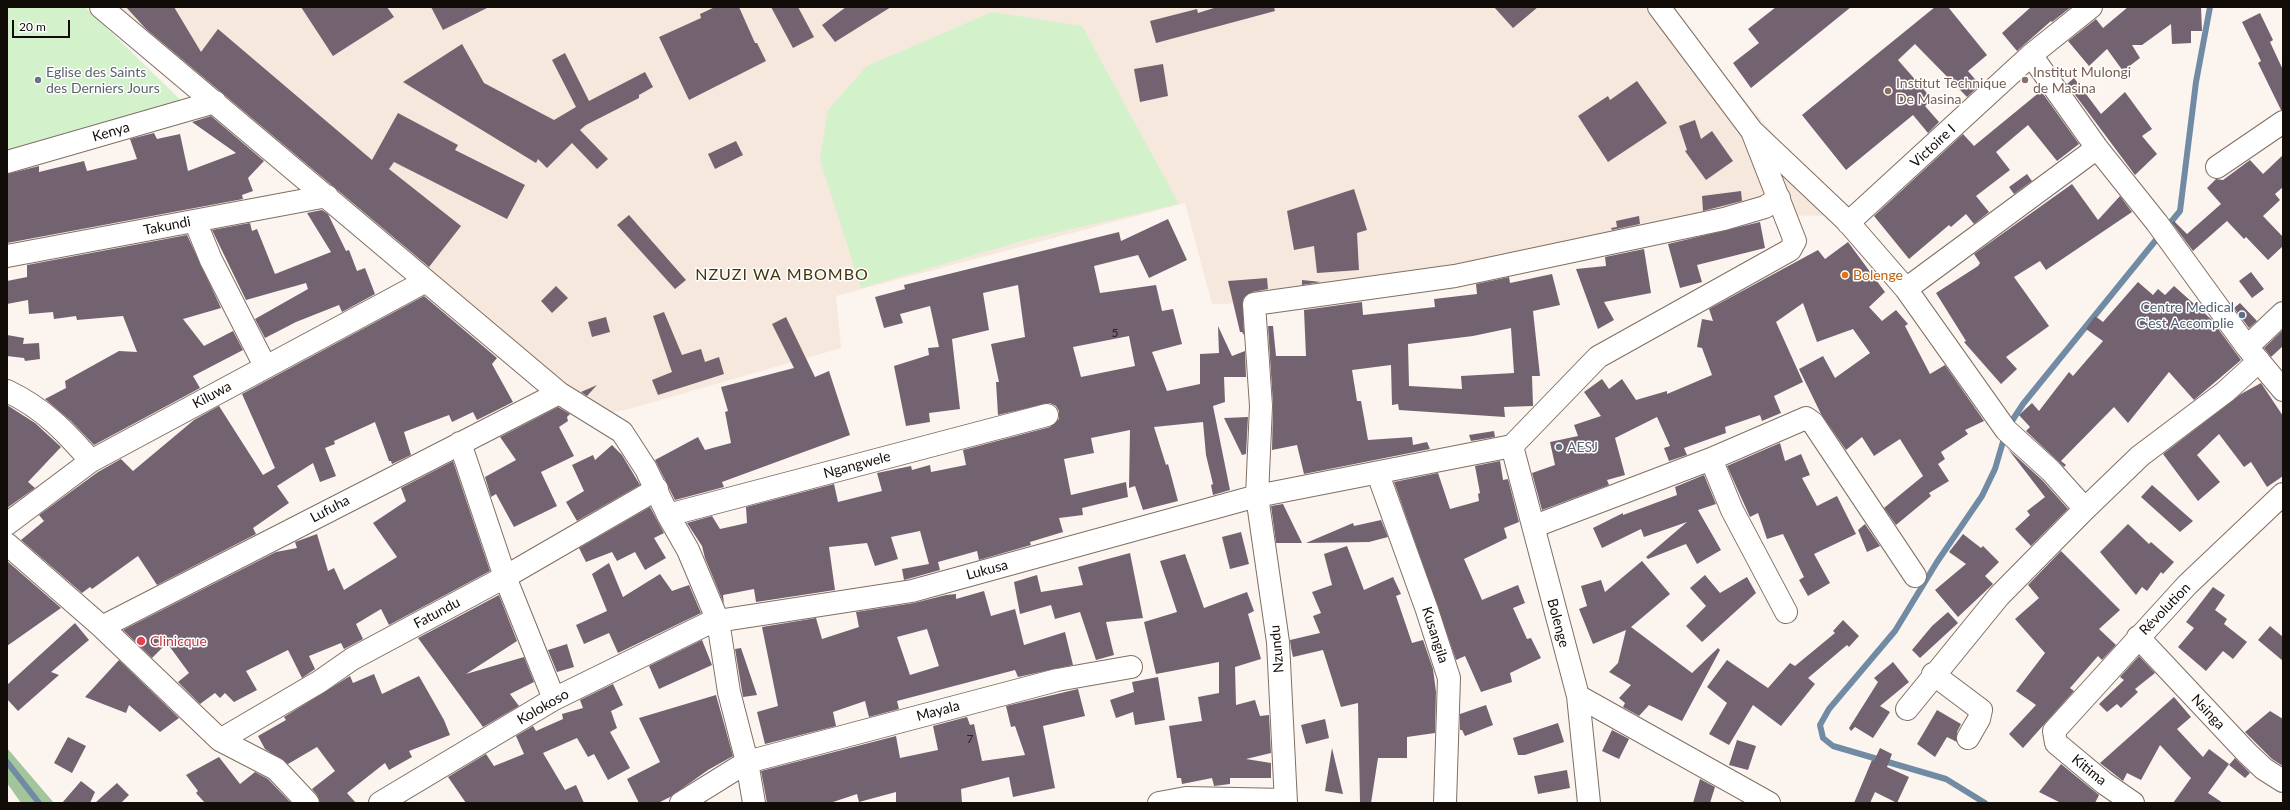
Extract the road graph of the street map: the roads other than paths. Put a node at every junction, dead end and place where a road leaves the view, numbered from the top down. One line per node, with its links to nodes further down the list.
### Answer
1 (101, 7): 5 (street)
2 (1659, 7): 7 (street)
3 (2091, 7): 4 (street, Victoire I)
4 (2031, 55): 8 (street); 14 (street, Victoire I)
5 (215, 102): 9 (street, Kenya); 11 (street)
6 (2283, 122): 10 (street)
7 (1752, 132): 12 (street); 14 (street)
8 (2096, 148): 17 (street); 19 (street)
9 (7, 162)
10 (2217, 167)
11 (327, 196): 13 (street, Takundi); 16 (street)
12 (1779, 198): 26 (street); 32 (street, Nzundu)
13 (195, 221): 15 (street, Takundi); 20 (street)
14 (1848, 223): 17 (street)
15 (7, 256)
16 (426, 281): 20 (street, Kiluwa); 23 (street)
17 (1906, 289): 33 (street)
18 (2283, 313): 19 (street)
19 (2253, 354): 21 (street); 33 (street)
20 (266, 366): 28 (street, Kiluwa)
21 (2283, 390)
22 (7, 391): 28 (street)
23 (559, 393): 25 (street, Lufuha); 30 (street)
24 (1047, 415): 34 (street, Ngangwele)
25 (460, 443): 39 (street); 42 (street, Lufuha)
26 (1512, 446): 29 (street, Lukusa); 36 (street, Bolenge)
27 (1711, 459): 36 (street); 38 (street); 40 (street)
28 (91, 461): 35 (street, Kiluwa)
29 (1378, 474): 32 (street, Lukusa); 60 (street, Kusangila)
30 (656, 489): 34 (street); 39 (street, Fatundu)
31 (2283, 494): 43 (street, Révolution)
32 (1257, 496): 41 (street, Lukusa); 54 (street, Nzundu)
33 (2085, 509): 45 (street)
34 (668, 515): 41 (street)
35 (7, 524)
36 (1535, 526): 46 (street, Bolenge)
37 (7, 544): 42 (street)
38 (1915, 576)
39 (505, 577): 47 (street); 51 (street, Fatundu)
40 (1786, 612)
41 (714, 621): 47 (street, Kolokoso); 52 (street)
42 (102, 627): 51 (street)
43 (2138, 637): 49 (street, Révolution); 53 (street, Nsinga)
44 (1131, 667): 52 (street, Mayala)
45 (1933, 674): 48 (street); 50 (street)
46 (1578, 696): 61 (street, Bolenge); 62 (street)
47 (554, 699): 56 (street, Kolokoso)
48 (1907, 709)
49 (2054, 731): 63 (street, Kitima)
50 (1968, 738)
51 (220, 740): 55 (street)
52 (746, 762): 57 (street, Mayala); 58 (street)
53 (2283, 781)
54 (1286, 802): 59 (street)
55 (308, 803)
56 (380, 803)
57 (680, 803)
58 (754, 803)
59 (1159, 803)
60 (1445, 803)
61 (1589, 803)
62 (1769, 803)
63 (2133, 803)

